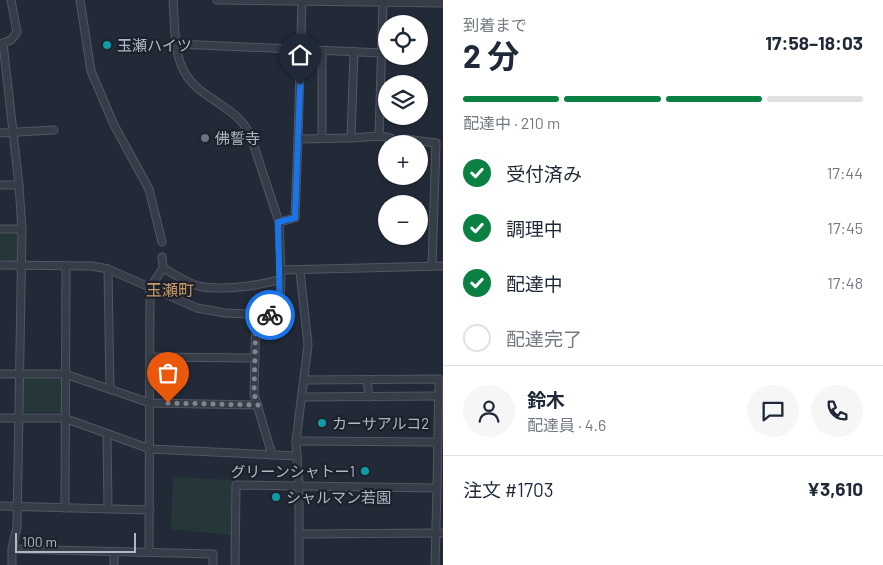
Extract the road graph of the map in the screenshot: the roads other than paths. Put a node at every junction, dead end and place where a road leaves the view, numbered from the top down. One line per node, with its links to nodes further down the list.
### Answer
1 (11, 0): 10 (street)
2 (80, 0): 34 (street)
3 (173, 0): 11 (street)
4 (217, 0): 5 (street)
5 (225, 0): 6 (street)
6 (302, 1): 7 (street); 12 (street)
7 (383, 3): 8 (street); 9 (street)
8 (443, 3)
9 (383, 15)
10 (2, 43): 18 (street)
11 (178, 44): 12 (street); 31 (street)
12 (300, 50): 13 (street); 26 (street)
13 (322, 50): 14 (street); 24 (street)
14 (354, 52): 15 (street); 25 (street)
15 (378, 53)
16 (382, 65): 22 (street)
17 (0, 89): 18 (street)
18 (8, 89): 21 (street)
19 (54, 130): 21 (street)
20 (0, 133): 21 (street)
21 (14, 133): 29 (street)
22 (379, 135)
23 (378, 136): 25 (street)
24 (322, 137): 25 (street); 26 (street)
25 (351, 138)
26 (298, 139): 31 (street)
27 (428, 142): 28 (street)
28 (439, 159): 39 (street)
29 (19, 184): 30 (street); 33 (street)
30 (0, 185)
31 (278, 222): 43 (street)
32 (0, 229): 33 (street)
33 (22, 229): 37 (street)
34 (162, 242)
35 (162, 257): 41 (street)
36 (0, 265): 37 (street)
37 (22, 266): 38 (street); 51 (street)
38 (66, 266): 42 (street); 52 (street)
39 (432, 266): 40 (street); 44 (street)
40 (443, 266)
41 (162, 268): 45 (street); 46 (street)
42 (108, 269): 46 (street); 55 (street)
43 (281, 270): 44 (street); 45 (street)
44 (300, 271): 53 (street)
45 (281, 279): 47 (street)
46 (150, 288): 47 (street); 48 (street)
47 (256, 314): 49 (street)
48 (150, 357): 49 (street); 59 (street)
49 (255, 358): 60 (street)
50 (0, 374): 51 (street)
51 (20, 374): 52 (street); 62 (street)
52 (66, 374): 55 (street); 63 (street)
53 (305, 380): 54 (street); 57 (street)
54 (367, 381): 56 (street); 58 (street)
55 (110, 389): 59 (street)
56 (438, 396): 58 (street); 66 (street)
57 (302, 397): 58 (street); 65 (street)
58 (369, 397)
59 (150, 403): 60 (street); 67 (street)
60 (258, 405): 68 (street)
61 (0, 418): 62 (street)
62 (20, 418): 63 (street); 73 (street)
63 (64, 418): 64 (street); 74 (street)
64 (106, 434): 67 (street); 75 (street)
65 (296, 441): 66 (street); 69 (street)
66 (436, 442): 71 (street)
67 (150, 449): 68 (street); 76 (street)
68 (272, 455): 69 (street)
69 (297, 456): 70 (street)
70 (299, 486): 71 (street); 78 (street); 85 (street)
71 (436, 488): 77 (street)
72 (0, 506): 73 (street)
73 (18, 506): 74 (street); 79 (street)
74 (65, 508): 75 (street)
75 (108, 508): 76 (street)
76 (150, 510): 81 (street)
77 (439, 533): 78 (street); 87 (street)
78 (299, 534): 86 (street)
79 (12, 549): 80 (street); 82 (street)
80 (114, 552): 81 (street); 83 (street)
81 (148, 552): 84 (street)
82 (12, 565)
83 (114, 565)
84 (213, 565)
85 (235, 565)
86 (299, 565)
87 (435, 565)

